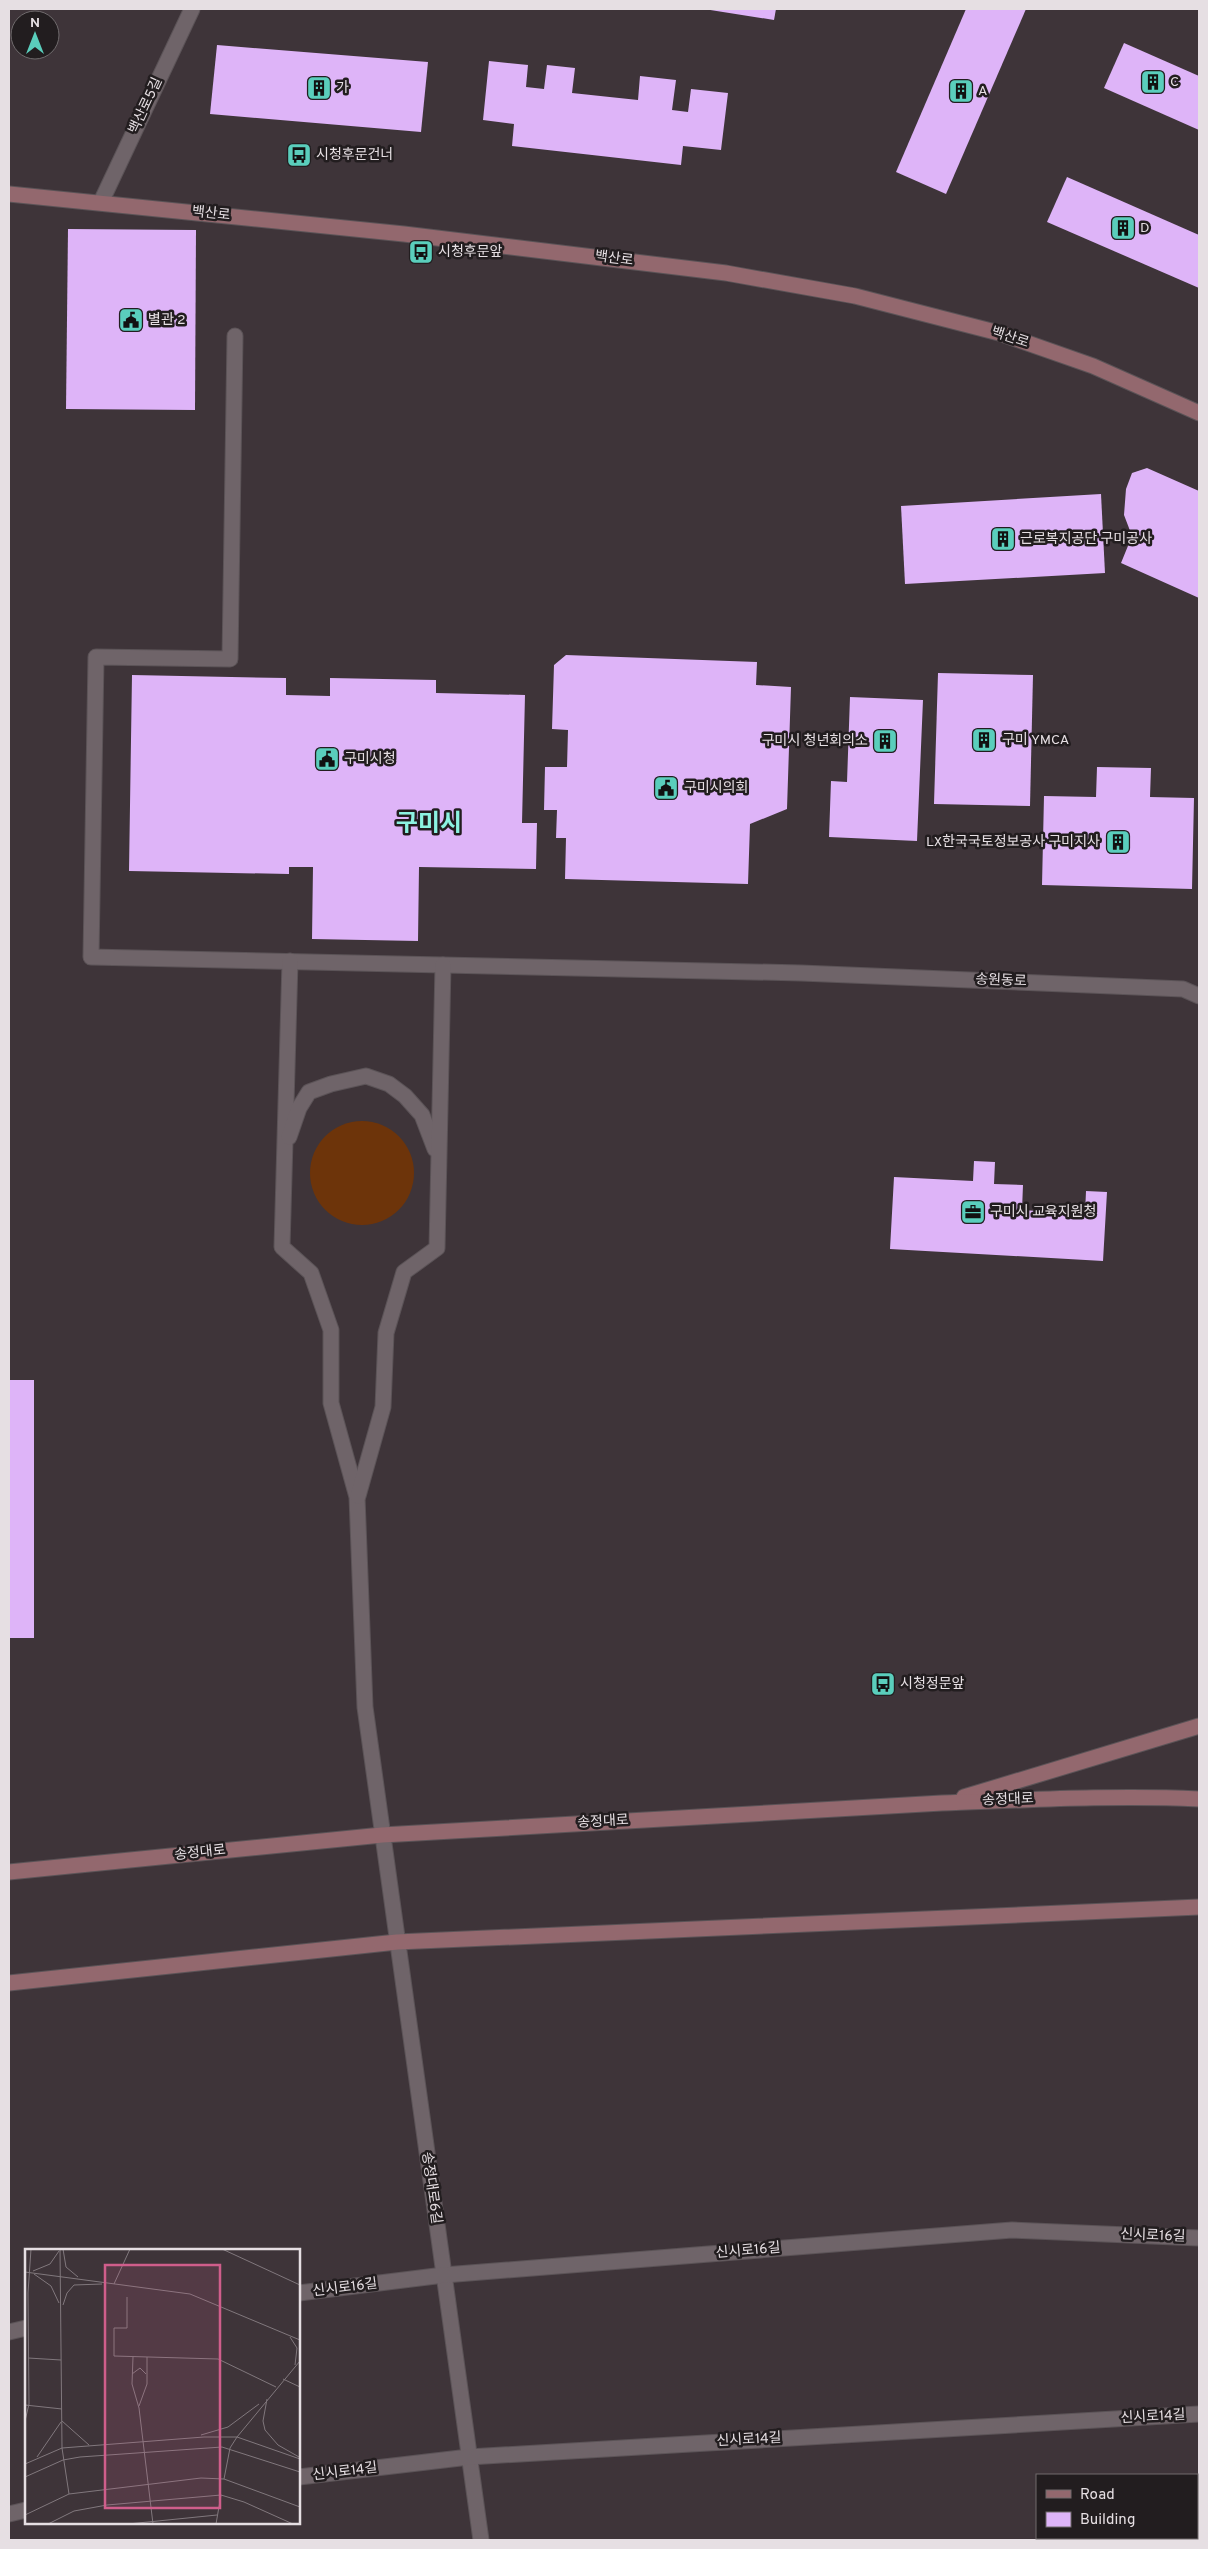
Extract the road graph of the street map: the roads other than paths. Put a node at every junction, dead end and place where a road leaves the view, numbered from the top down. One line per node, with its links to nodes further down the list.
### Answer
1 (192, 9): 3 (street, 백산로5길)
2 (10, 195): 3 (street, 백산로)
3 (101, 202): 5 (street, 백산로)
4 (235, 336): 6 (street, 송원동로)
5 (1199, 413)
6 (290, 961): 7 (street, 송원동로); 9 (street)
7 (443, 965): 8 (street, 송원동로); 10 (street)
8 (1199, 996)
9 (284, 1153): 10 (street); 11 (street)
10 (438, 1158): 11 (street)
11 (357, 1497): 15 (street, 송정대로6길)
12 (1199, 1726): 14 (street)
13 (1199, 1799): 14 (street, 송정대로)
14 (942, 1803): 15 (street, 송정대로)
15 (382, 1835): 16 (street, 송정대로); 18 (street, 송정대로6길)
16 (9, 1872)
17 (1199, 1907): 18 (street)
18 (397, 1942): 19 (street); 21 (street, 송정대로6길)
19 (9, 1983)
20 (1199, 2238): 21 (street, 신시로16길)
21 (444, 2275): 22 (street, 신시로16길); 26 (street, 송정대로6길)
22 (300, 2294)
23 (25, 2328): 24 (street)
24 (9, 2332)
25 (1199, 2414): 26 (street, 신시로14길)
26 (469, 2457): 27 (street, 신시로14길); 30 (street, 송정대로6길)
27 (300, 2477)
28 (25, 2510): 29 (street)
29 (9, 2514)
30 (481, 2540)

